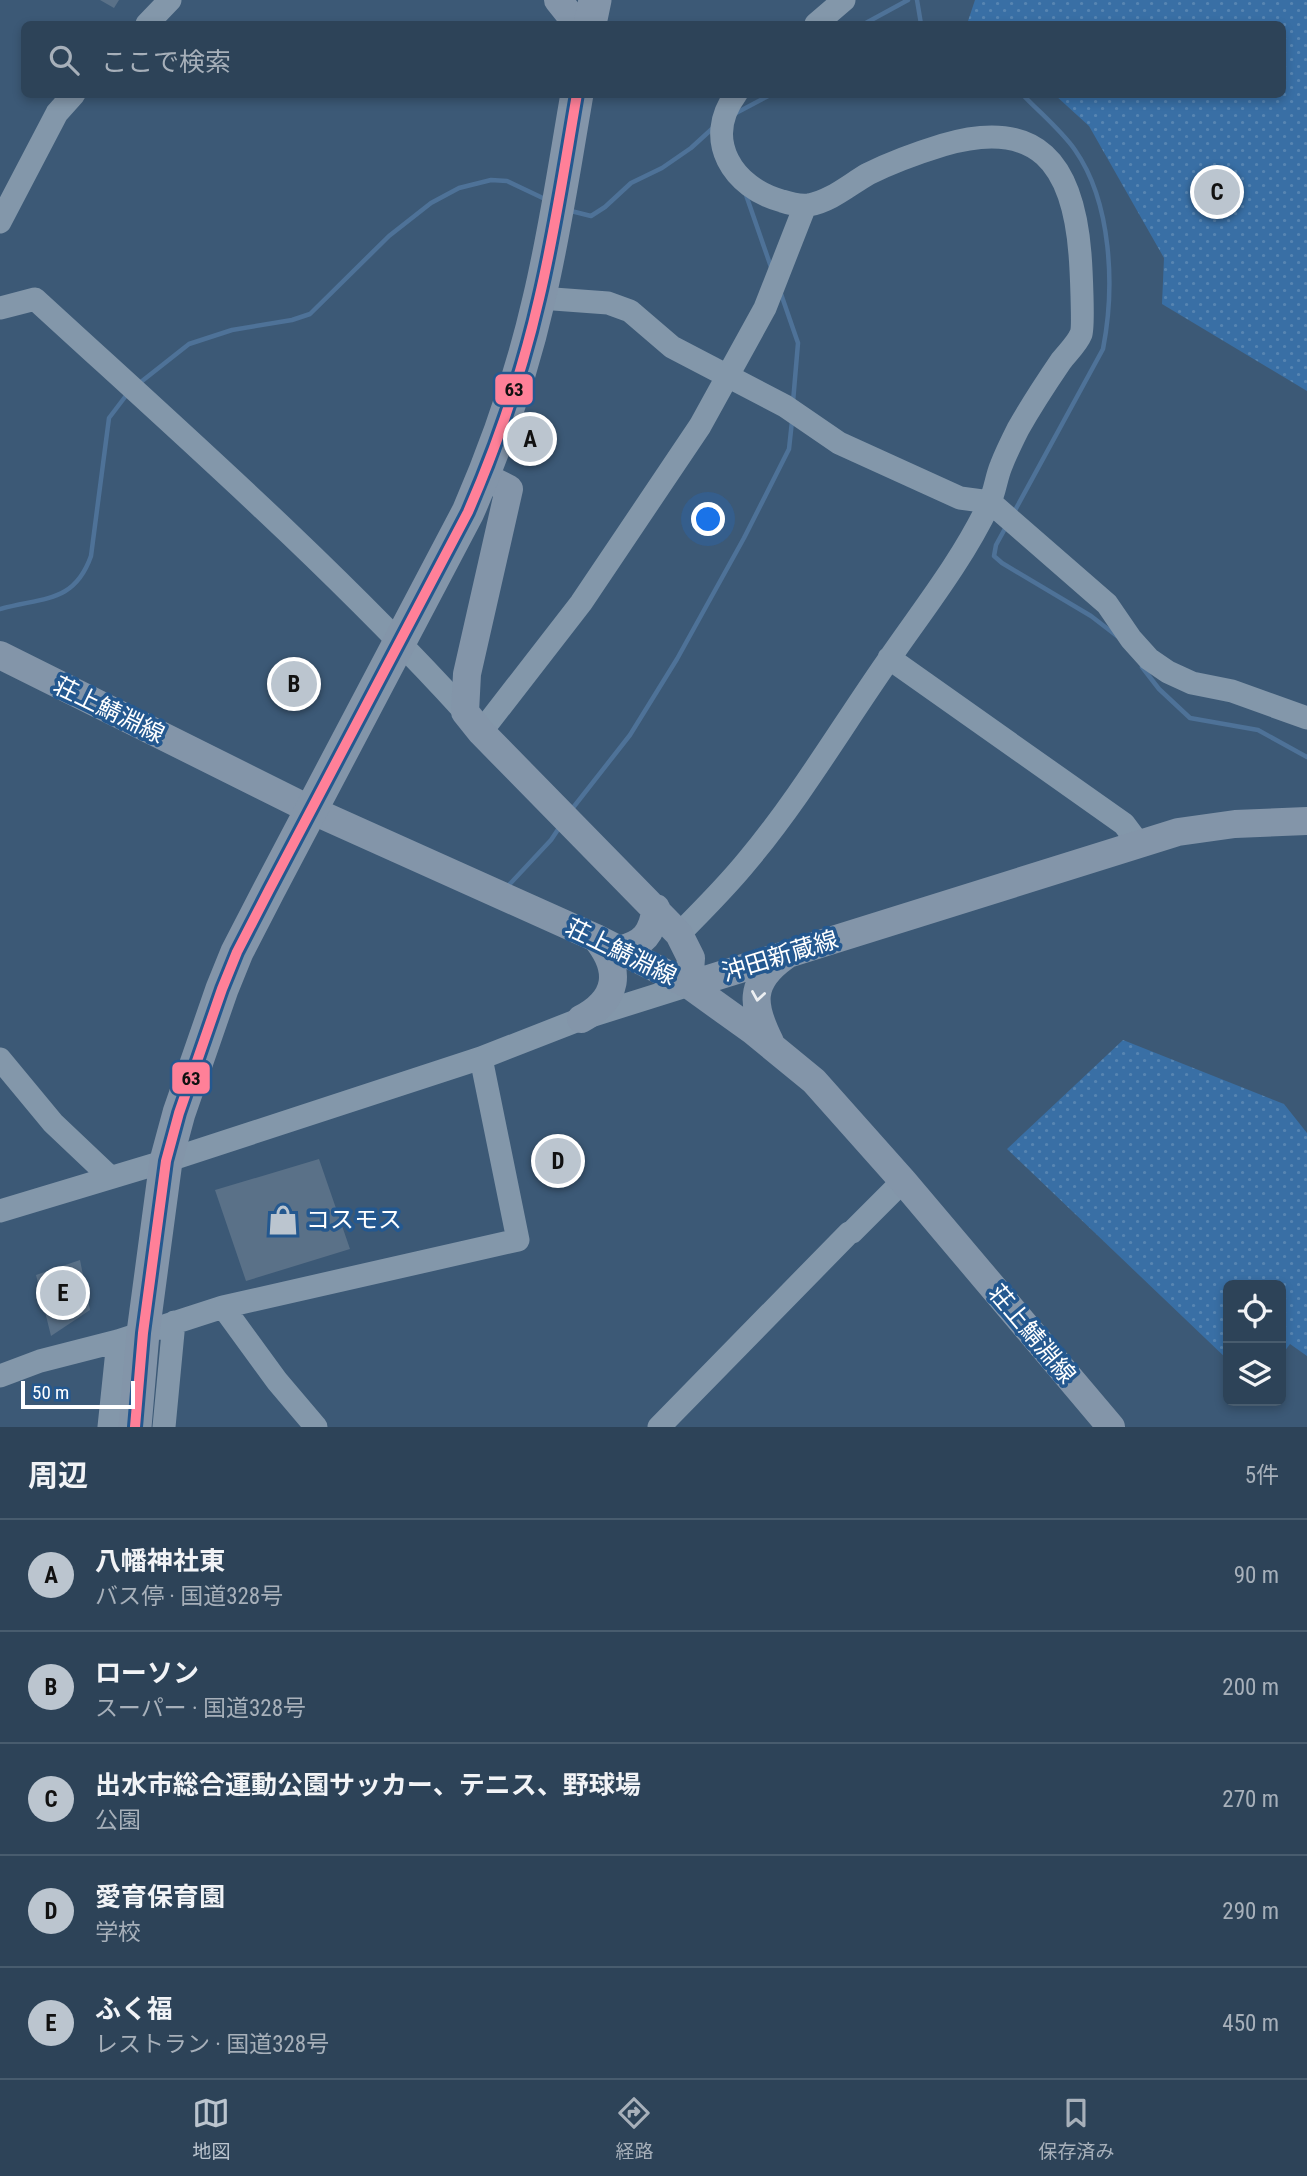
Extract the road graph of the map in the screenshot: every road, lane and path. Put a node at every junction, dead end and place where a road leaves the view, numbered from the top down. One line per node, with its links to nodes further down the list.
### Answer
1 (170, 0): 5 (street)
2 (558, 0): 6 (main road)
3 (595, 0): 7 (highway)
4 (844, 0): 8 (street)
5 (150, 21)
6 (576, 21)
7 (591, 21)
8 (820, 21)
9 (71, 98): 13 (street)
10 (577, 98): 14 (highway)
11 (733, 98): 12 (street)
12 (805, 206): 16 (street); 18 (street)
13 (0, 222)
14 (540, 298): 16 (street); 17 (highway)
15 (0, 308): 19 (street)
16 (727, 376): 18 (street); 23 (street)
17 (484, 476): 19 (highway); 23 (main road)
18 (990, 502): 21 (street); 22 (street)
19 (400, 640): 23 (street); 24 (highway)
20 (0, 655): 24 (main road, 荘上鯖淵線)
21 (889, 658): 26 (street); 28 (street)
22 (1307, 718)
23 (473, 722): 27 (main road, 沖田新蔵線)
24 (311, 810): 29 (main road, 荘上鯖淵線); 36 (highway)
25 (1307, 821): 26 (main road, 沖田新蔵線)
26 (1139, 844): 30 (main road, 沖田新蔵線)
27 (656, 908): 28 (main road, 沖田新蔵線); 29 (main road)
28 (679, 934): 31 (main road, 沖田新蔵線)
29 (607, 944): 31 (main road, 荘上鯖淵線); 32 (main road)
30 (790, 954): 31 (main road, 沖田新蔵線); 33 (main road, one-way to 33)
31 (689, 985): 32 (street); 33 (main road, 荘上鯖淵線)
32 (582, 1019): 34 (street)
33 (773, 1047): 38 (main road, 荘上鯖淵線)
34 (481, 1058): 36 (street); 40 (street)
35 (0, 1059): 37 (street)
36 (166, 1161): 37 (street); 42 (highway)
37 (110, 1177): 39 (street)
38 (903, 1181): 44 (main road, 荘上鯖淵線); 49 (street)
39 (0, 1211)
40 (223, 1307): 41 (street); 48 (street)
41 (174, 1322): 42 (street); 47 (street)
42 (130, 1337): 43 (street); 45 (street); 46 (highway)
43 (0, 1377)
44 (1109, 1426)
45 (109, 1427)
46 (135, 1427)
47 (164, 1427)
48 (316, 1427)
49 (659, 1427)

